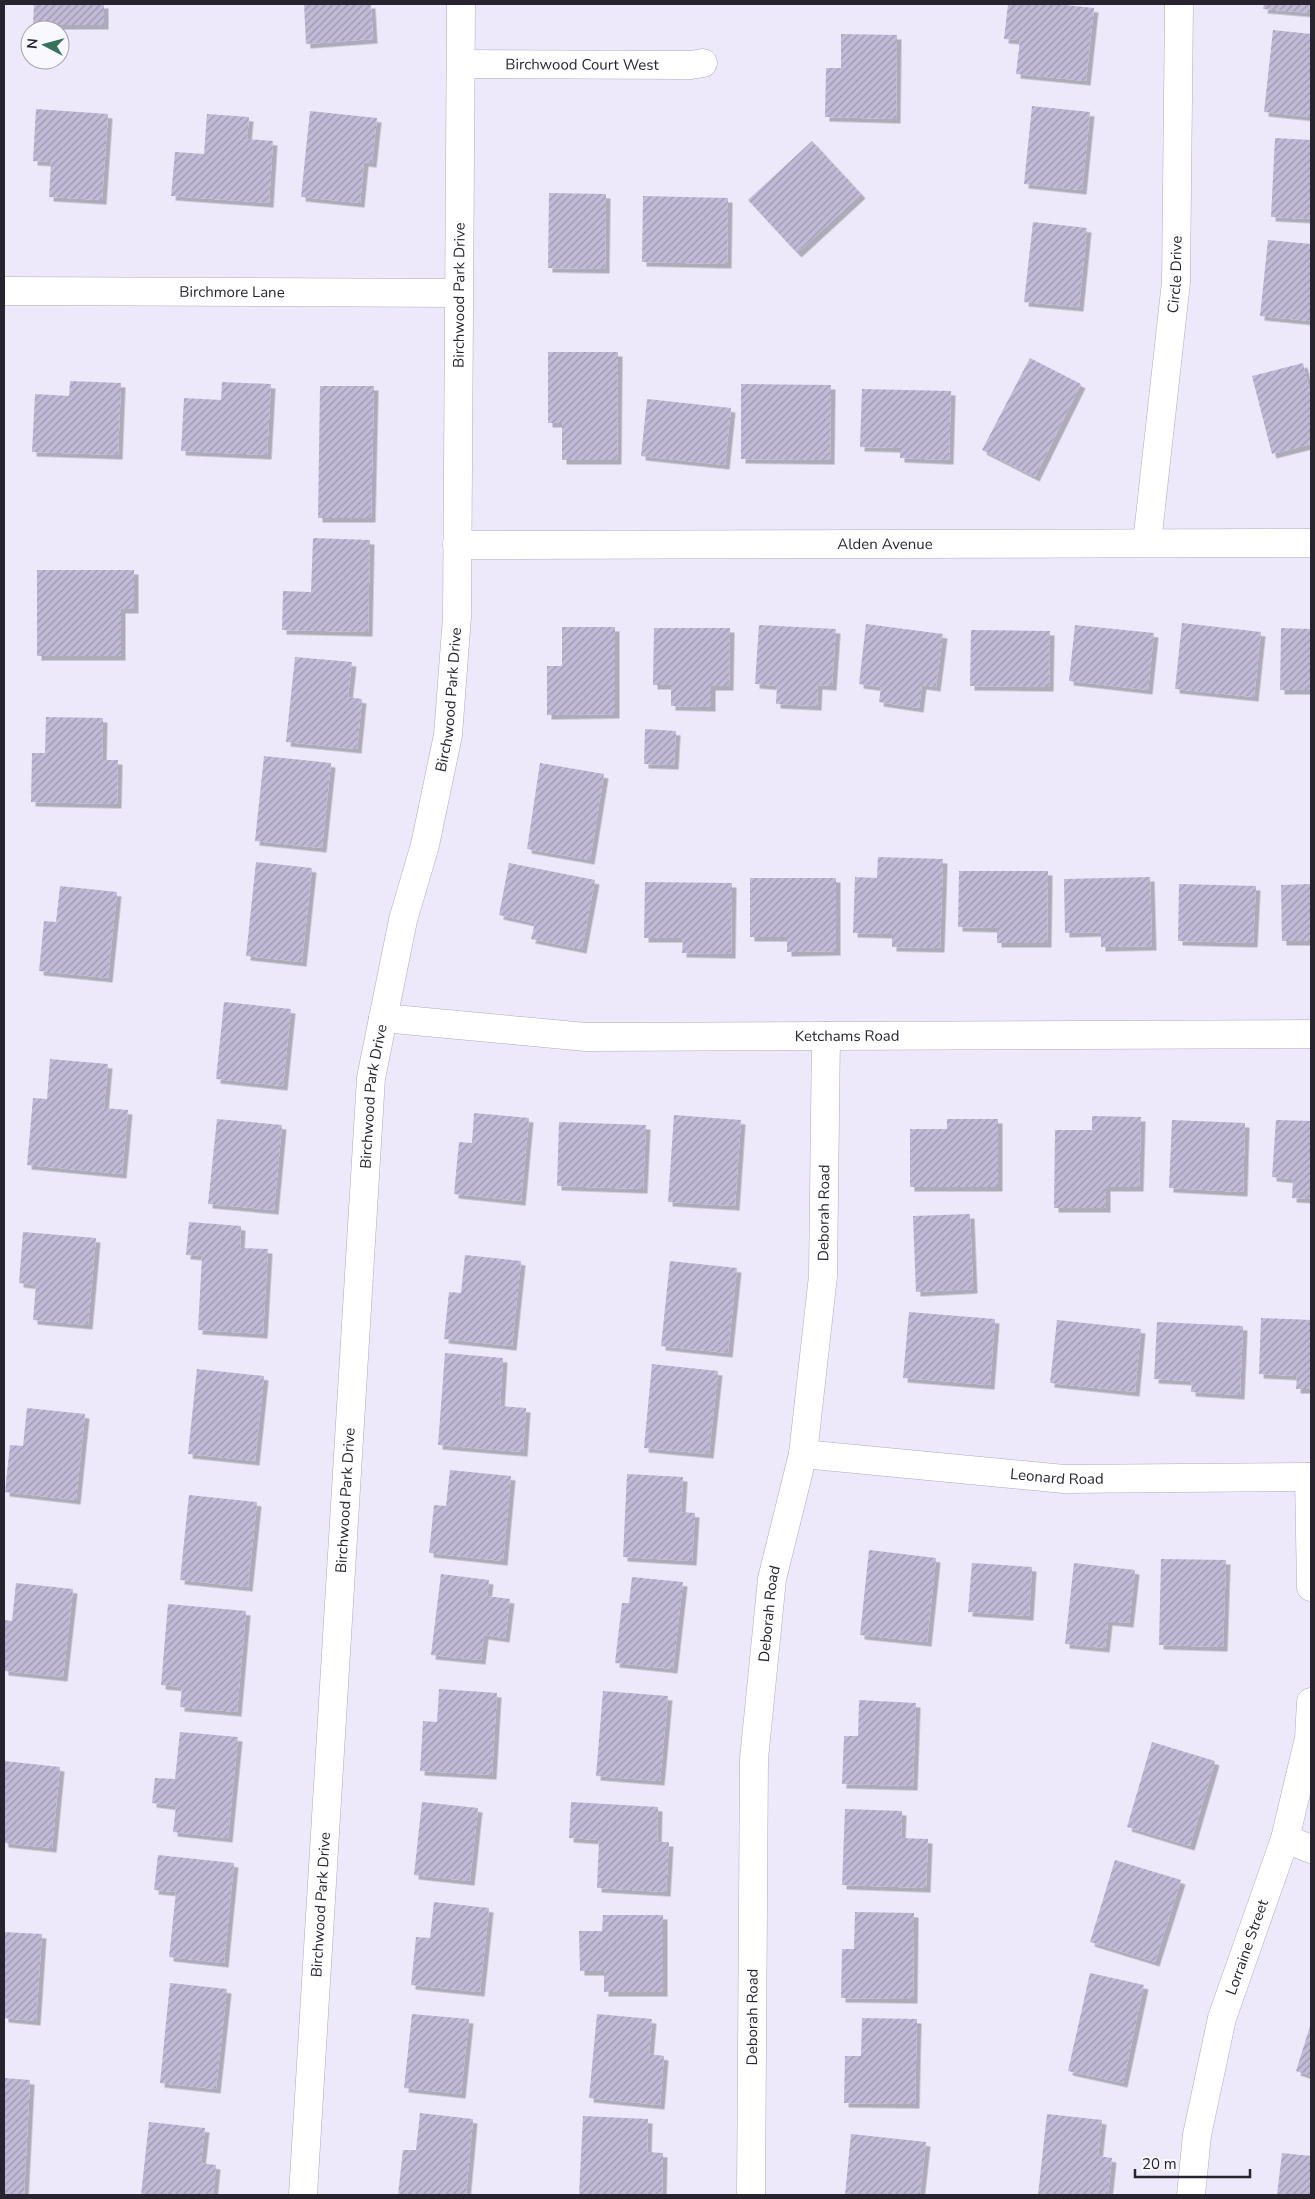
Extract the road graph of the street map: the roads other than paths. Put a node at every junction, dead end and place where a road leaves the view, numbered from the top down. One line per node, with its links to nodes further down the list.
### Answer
1 (461, 4): 4 (street, Birchwood Park Drive)
2 (1179, 4): 7 (street, Circle Drive)
3 (704, 63): 4 (street, Birchwood Court West)
4 (461, 64): 6 (street, Birchwood Park Drive)
5 (4, 291): 6 (street, Birchmore Lane)
6 (458, 293): 9 (street, Birchwood Park Drive)
7 (1147, 543): 8 (street, Alden Avenue); 9 (street, Alden Avenue)
8 (1311, 543)
9 (457, 545): 10 (street, Birchwood Park Drive)
10 (383, 1018): 12 (street, Ketchams Road); 19 (street, Birchwood Park Drive)
11 (1311, 1034): 12 (street, Ketchams Road)
12 (826, 1036): 13 (street, Deborah Road)
13 (803, 1454): 14 (street, Leonard Road); 20 (street, Deborah Road)
14 (1310, 1477): 15 (street)
15 (1311, 1587)
16 (1311, 1702): 17 (street, Lorraine Street)
17 (1285, 1838): 18 (street); 21 (street, Lorraine Street)
18 (1311, 1849)
19 (303, 2195)
20 (751, 2195)
21 (1191, 2195)

